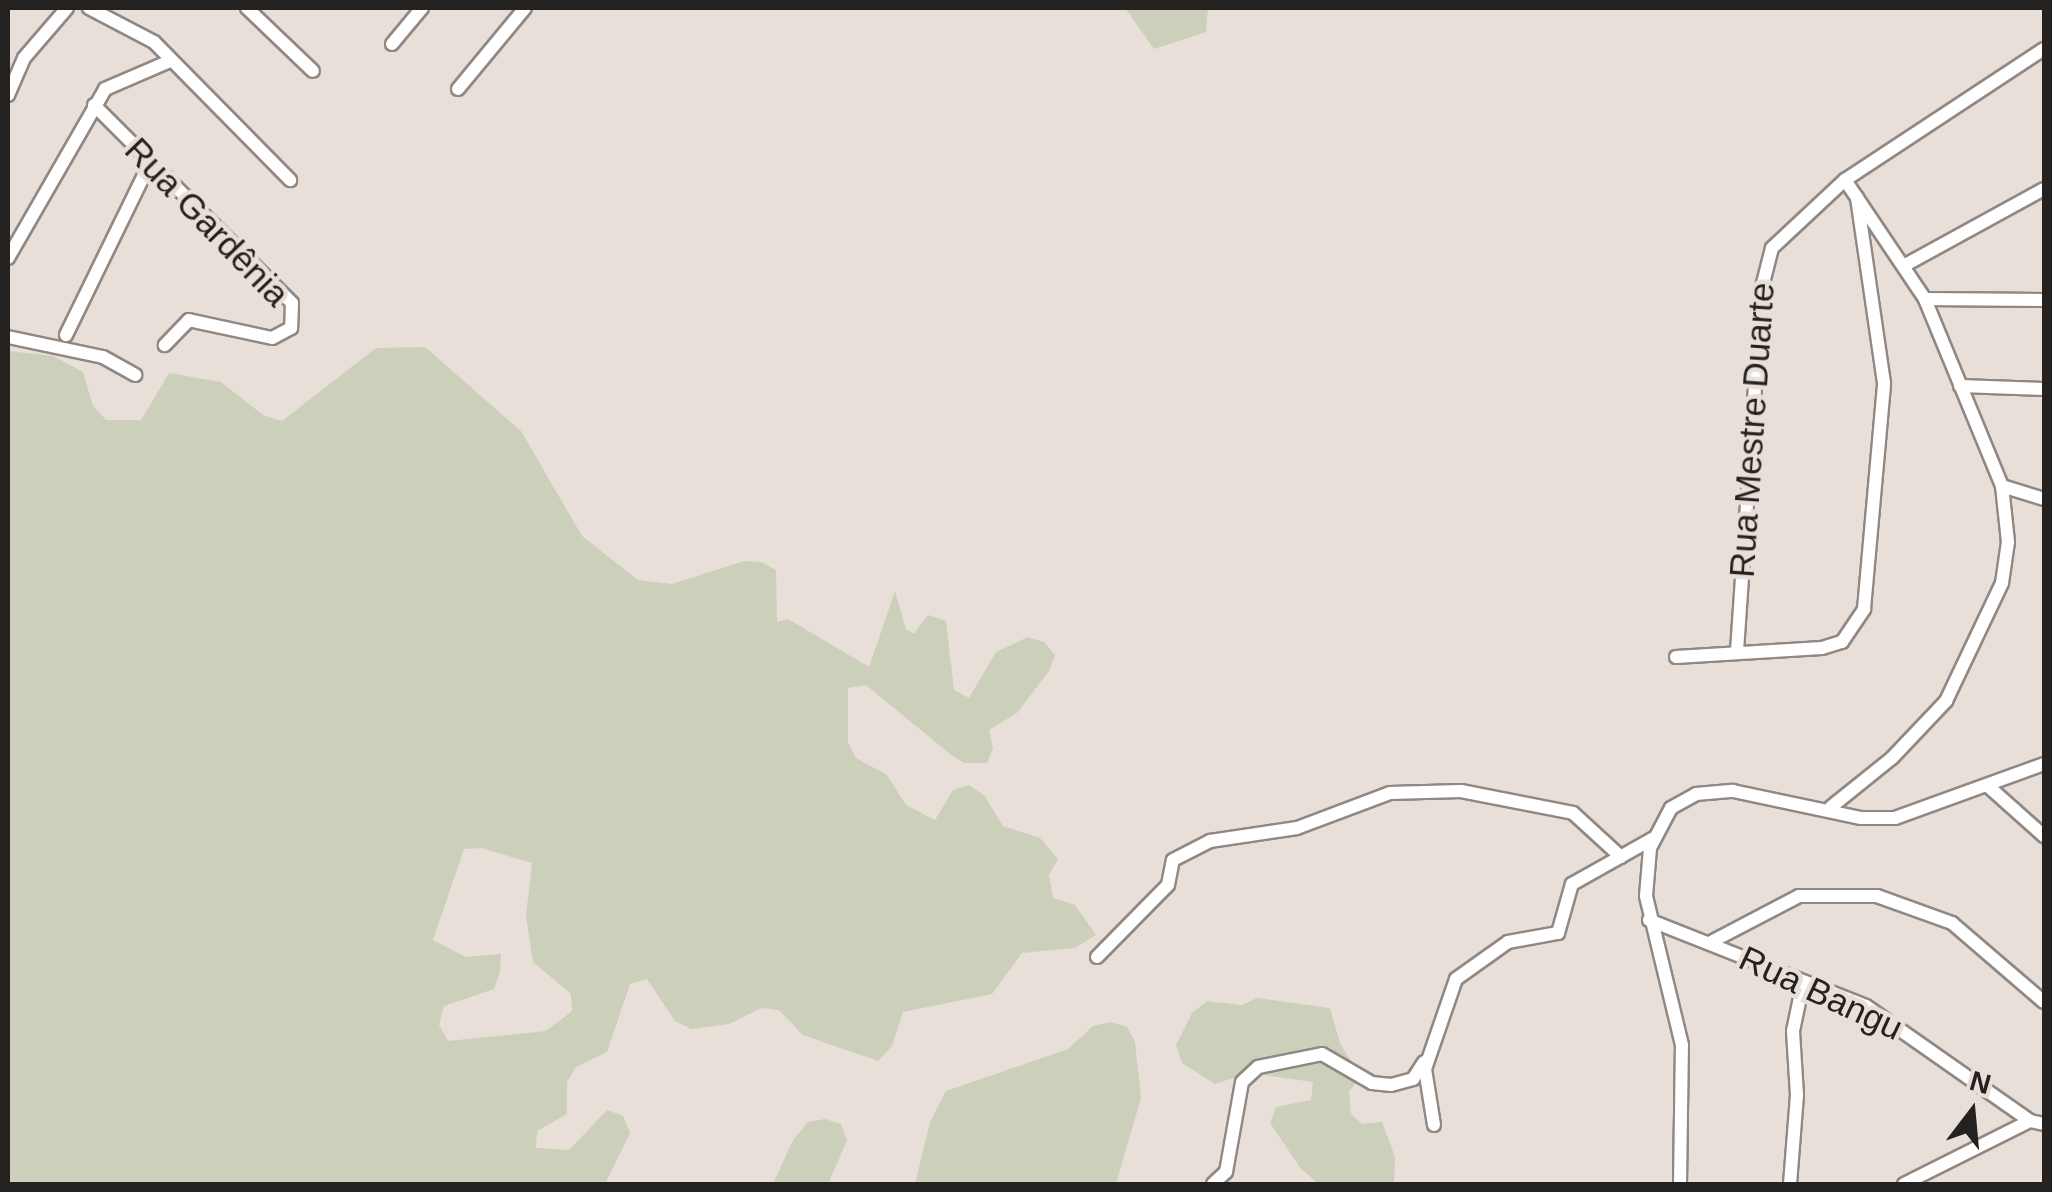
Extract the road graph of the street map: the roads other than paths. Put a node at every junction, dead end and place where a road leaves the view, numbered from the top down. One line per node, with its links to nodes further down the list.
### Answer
1 (67, 8): 11 (street)
2 (90, 8): 8 (street)
3 (247, 8): 9 (street)
4 (422, 8): 6 (street)
5 (526, 8): 10 (street)
6 (392, 44)
7 (2042, 55): 15 (street, Rua Mestre Duarte)
8 (170, 61): 12 (street); 14 (street)
9 (313, 72)
10 (458, 89)
11 (8, 95)
12 (94, 105): 13 (street, Rua Gardênia); 18 (street)
13 (150, 163): 22 (street); 24 (street, Rua Gardênia)
14 (290, 180)
15 (1845, 180): 17 (street); 30 (street, Rua Mestre Duarte)
16 (2044, 189): 19 (street)
17 (1857, 194): 19 (street); 30 (street)
18 (8, 258)
19 (1907, 264): 20 (street)
20 (1924, 299): 21 (street); 26 (street)
21 (2044, 300)
22 (66, 335)
23 (8, 337): 25 (street)
24 (165, 345)
25 (136, 375)
26 (1960, 386): 27 (street); 28 (street)
27 (2044, 389)
28 (2002, 486): 29 (street); 34 (street)
29 (2044, 498)
30 (1738, 651): 31 (street)
31 (1676, 657)
32 (2044, 764): 33 (street)
33 (1989, 787): 34 (street); 35 (street)
34 (1831, 807): 36 (street)
35 (2044, 836)
36 (1654, 838): 37 (street); 38 (street)
37 (1621, 856): 40 (street); 43 (street)
38 (1649, 920): 39 (street, Rua Bangu); 47 (street)
39 (1711, 942): 41 (street, Rua Bangu); 42 (street)
40 (1097, 957)
41 (1803, 983): 44 (street, Rua Bangu); 48 (street)
42 (2044, 1002)
43 (1430, 1053): 45 (street); 46 (street)
44 (2038, 1123): 49 (street)
45 (1434, 1125)
46 (1214, 1184)
47 (1680, 1184)
48 (1790, 1184)
49 (1904, 1184)

